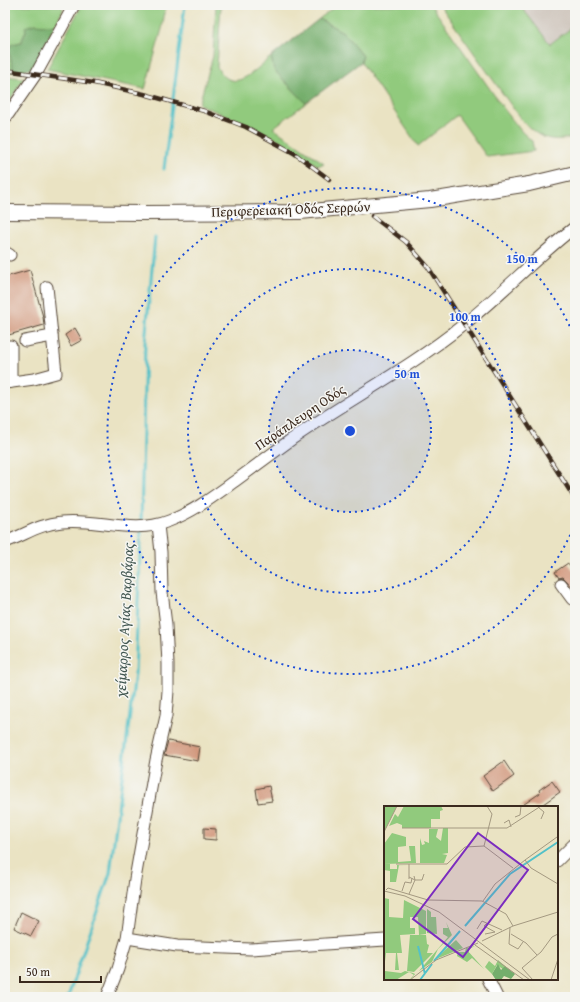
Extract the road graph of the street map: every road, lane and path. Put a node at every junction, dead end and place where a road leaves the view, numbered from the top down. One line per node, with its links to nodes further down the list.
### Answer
1 (74, 5): 2 (street)
2 (5, 119)
3 (575, 174): 4 (main road, Περιφερειακή Οδός Σερρών)
4 (5, 212)
5 (575, 227): 11 (street, Παράπλευρη Οδός)
6 (47, 286): 7 (street)
7 (52, 336): 8 (street); 10 (street)
8 (25, 341)
9 (5, 346): 10 (street)
10 (8, 382)
11 (153, 526): 12 (street, Παράπλευρη Οδός); 17 (street)
12 (5, 542)
13 (561, 584): 14 (street)
14 (575, 597)
15 (575, 843): 16 (street)
16 (558, 860)
17 (127, 938): 18 (street); 21 (street)
18 (384, 940)
19 (488, 980): 20 (street)
20 (496, 996)
21 (107, 997)

